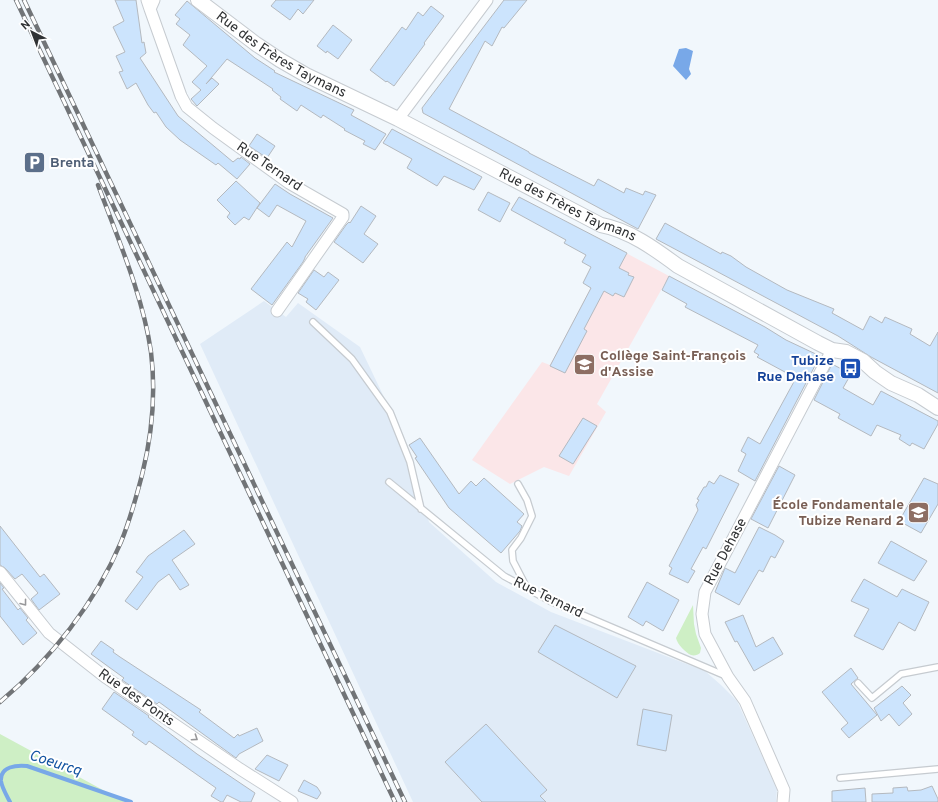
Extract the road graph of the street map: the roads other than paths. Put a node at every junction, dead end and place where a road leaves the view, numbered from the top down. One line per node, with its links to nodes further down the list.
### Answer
1 (198, 0): 4 (street, Rue des Frères Taymans)
2 (487, 0): 4 (street)
3 (150, 3): 5 (street, Rue Ternard)
4 (398, 119): 7 (street, Rue des Frères Taymans)
5 (277, 311)
6 (313, 322): 11 (lane)
7 (832, 350): 8 (street, Rue des Frères Taymans); 15 (street, Rue Dehase)
8 (938, 408)
9 (389, 482): 11 (lane, Rue Ternard)
10 (518, 484): 13 (lane)
11 (422, 509): 13 (lane, Rue Ternard)
12 (0, 572): 19 (street, Rue des Ponts, one-way to 19)
13 (527, 588): 15 (lane, Rue Ternard)
14 (938, 668): 16 (lane)
15 (728, 677): 20 (street, Rue Dehase)
16 (858, 683)
17 (938, 769): 18 (lane)
18 (840, 778)
19 (292, 802)
20 (783, 802)

